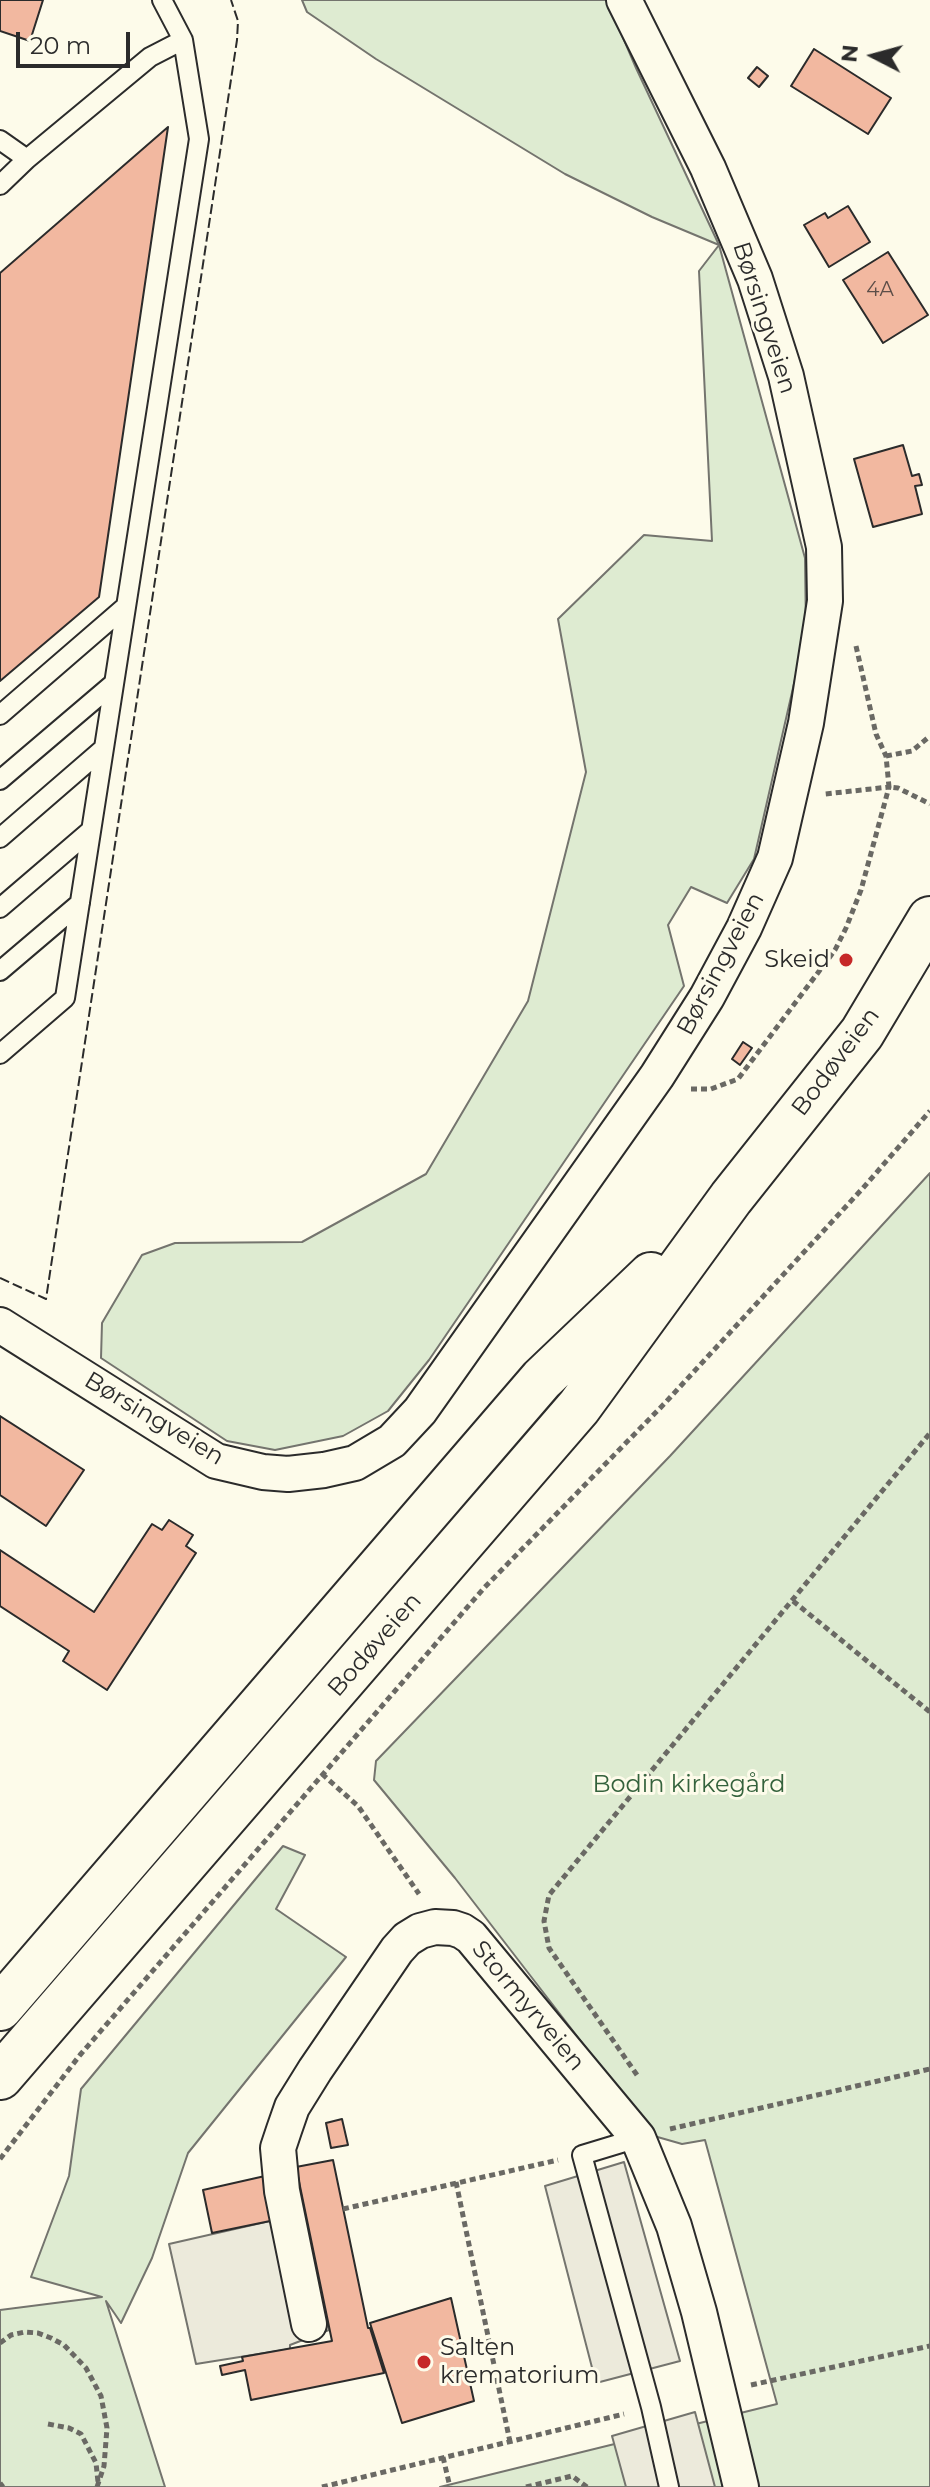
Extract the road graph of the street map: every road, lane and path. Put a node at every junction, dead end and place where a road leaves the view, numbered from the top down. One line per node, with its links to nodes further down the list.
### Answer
1 (162, 0): 3 (lane)
2 (624, 0): 7 (street, Børsingveien)
3 (183, 40): 5 (lane); 8 (lane)
4 (0, 140): 5 (lane)
5 (27, 159): 6 (lane)
6 (0, 185)
7 (825, 601): 13 (path); 17 (street, Børsingveien)
8 (126, 606): 9 (lane); 10 (lane)
9 (114, 683): 12 (lane); 14 (lane)
10 (0, 715)
11 (930, 736): 13 (path)
12 (104, 748): 18 (lane); 19 (lane)
13 (886, 756): 15 (path)
14 (0, 780)
15 (889, 787): 16 (path); 17 (path); 25 (path)
16 (930, 804)
17 (786, 809): 25 (street, Børsingveien)
18 (91, 830): 20 (lane); 21 (lane)
19 (0, 838)
20 (80, 903): 23 (lane); 24 (lane)
21 (0, 908)
22 (930, 919): 27 (main road, Bodøveien)
23 (0, 971)
24 (0, 1054)
25 (657, 1076): 28 (street, Børsingveien)
26 (930, 1111): 32 (path)
27 (731, 1198): 34 (main road, Bodøveien); 36 (main road, Bodøveien)
28 (0, 1325)
29 (930, 1433): 30 (path)
30 (793, 1601): 31 (path); 37 (path)
31 (930, 1712)
32 (322, 1774): 33 (path); 42 (path)
33 (435, 1927): 40 (street, Stormyrveien); 45 (street)
34 (0, 2008)
35 (930, 2069): 39 (path)
36 (0, 2077)
37 (638, 2077)
38 (665, 2115): 39 (path)
39 (674, 2128): 40 (path)
40 (638, 2138): 41 (lane); 48 (street, Stormyrveien)
41 (582, 2155): 43 (path); 49 (lane)
42 (0, 2159)
43 (456, 2182): 44 (path); 51 (path)
44 (343, 2209)
45 (309, 2324)
46 (0, 2343): 53 (path)
47 (930, 2346): 48 (path)
48 (717, 2392): 59 (street, Stormyrveien)
49 (651, 2407): 51 (path); 58 (lane)
50 (48, 2424): 53 (path)
51 (510, 2442): 52 (path)
52 (443, 2457): 54 (path); 55 (path)
53 (98, 2486)
54 (322, 2487)
55 (450, 2487)
56 (526, 2487): 57 (path)
57 (587, 2487)
58 (669, 2487)
59 (741, 2487)

